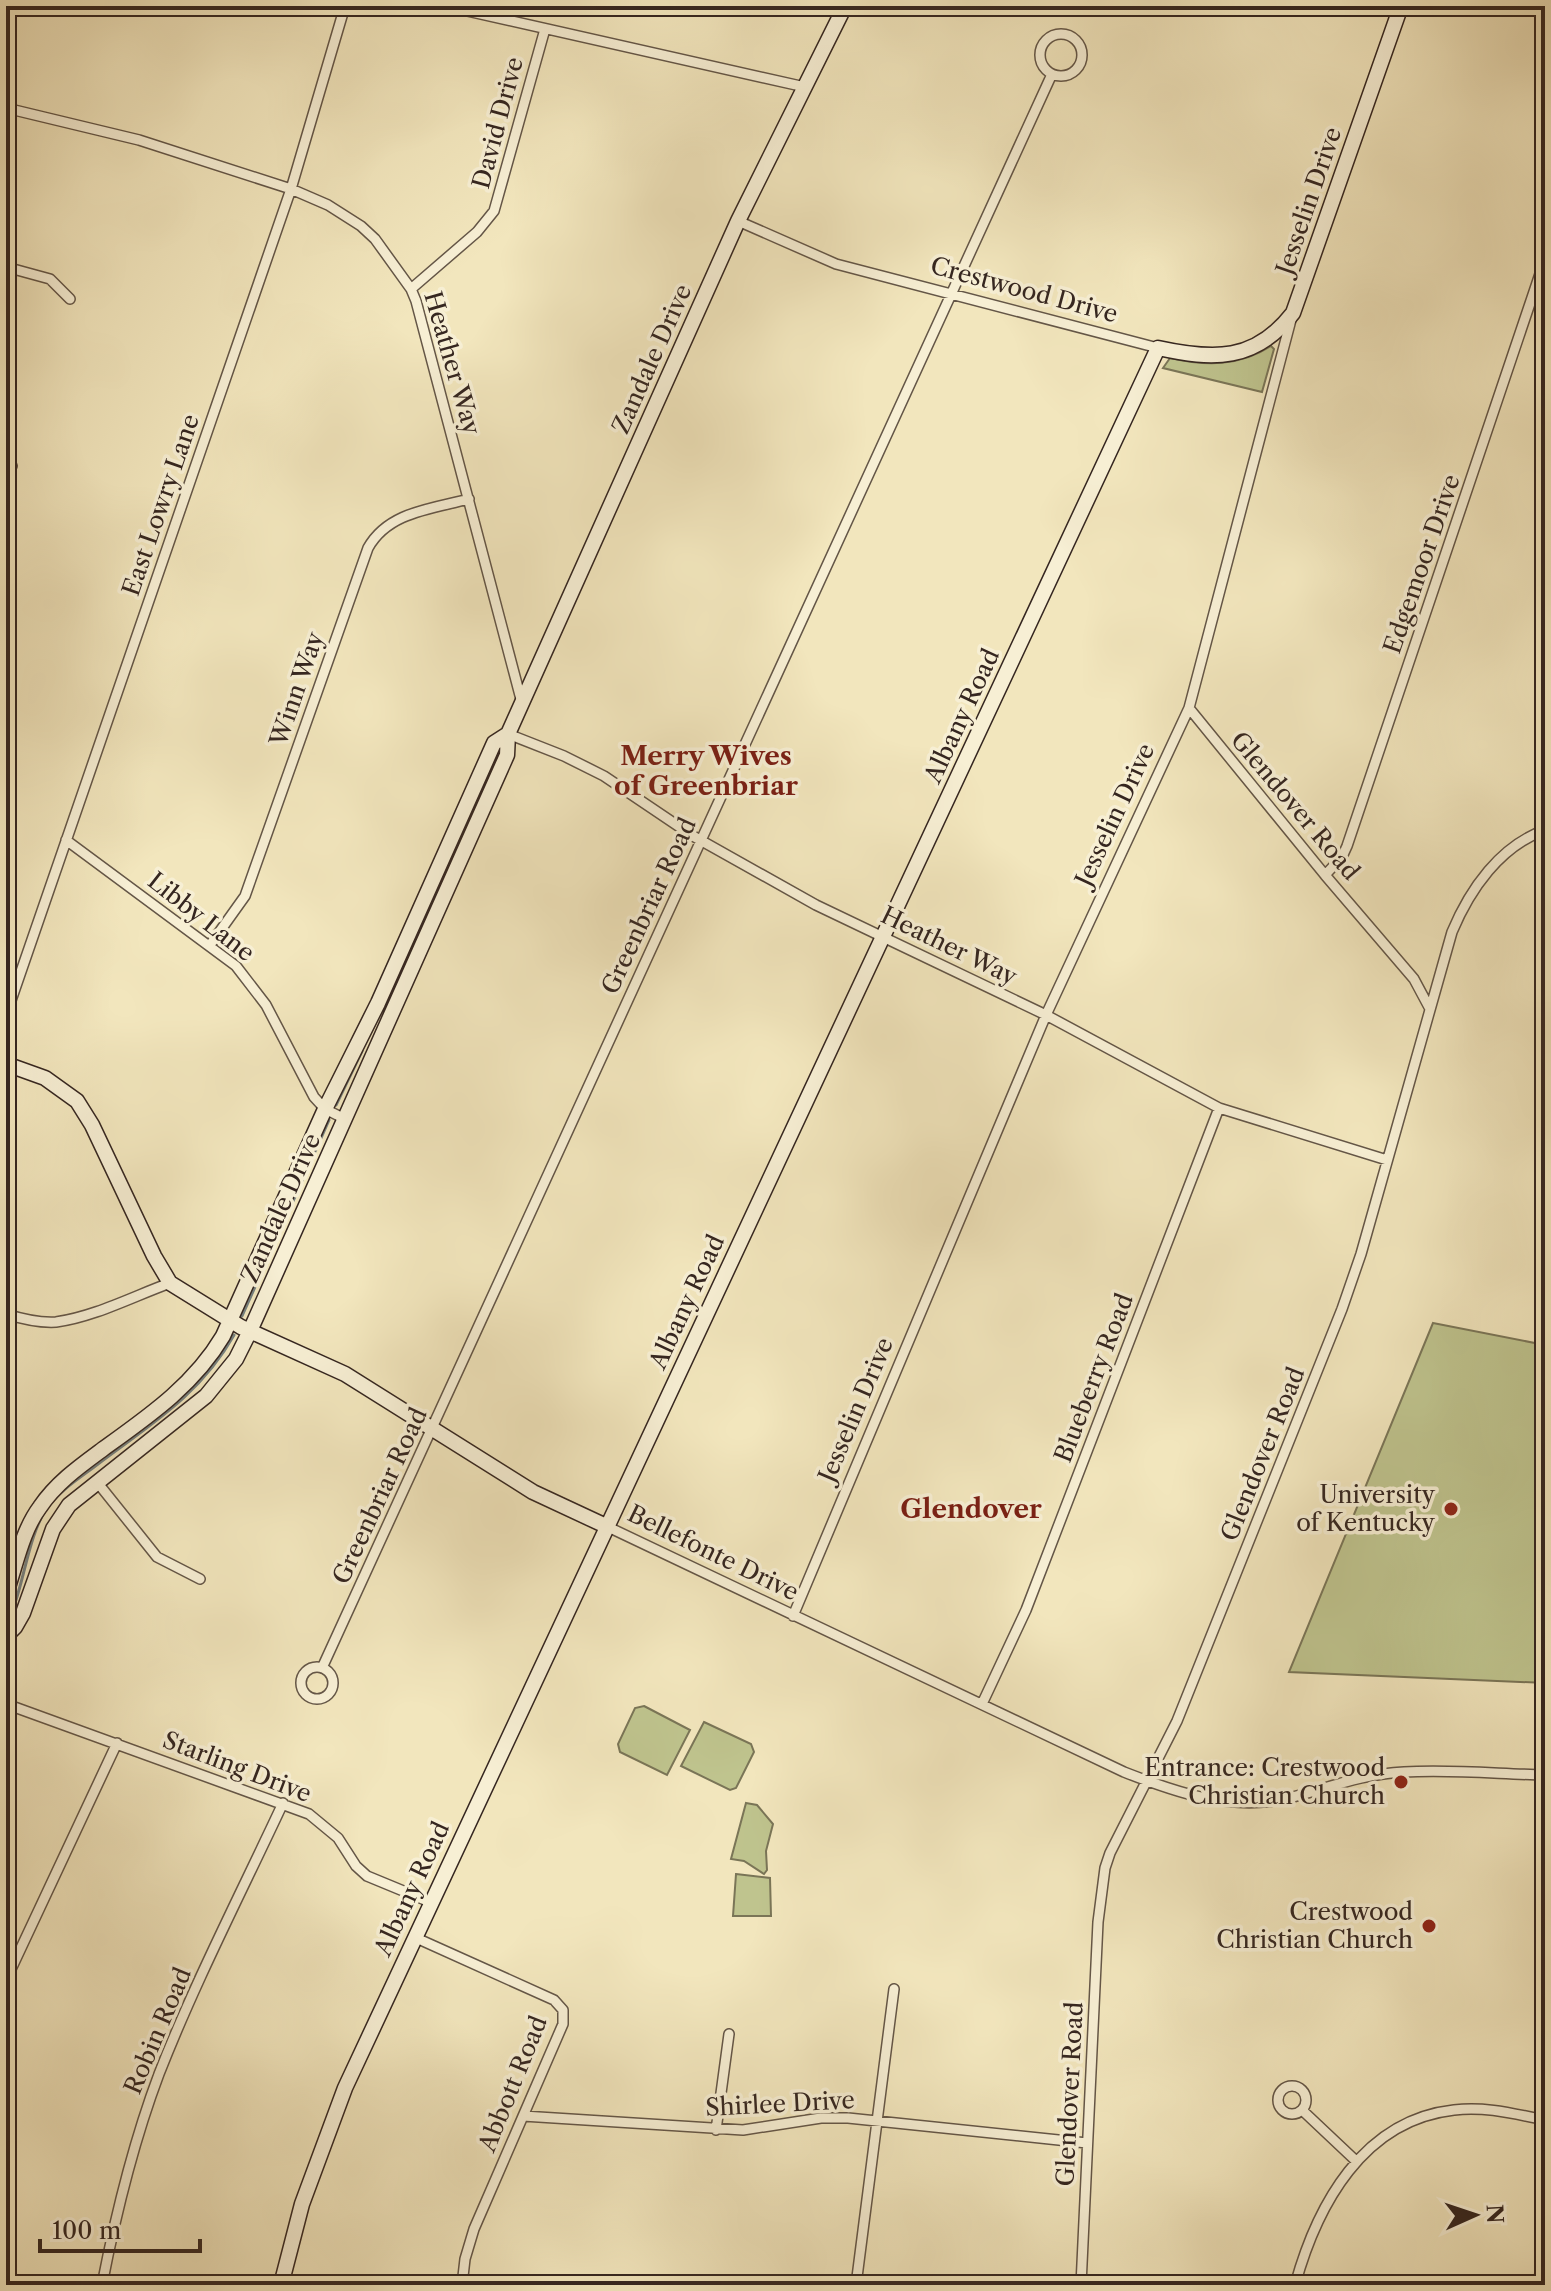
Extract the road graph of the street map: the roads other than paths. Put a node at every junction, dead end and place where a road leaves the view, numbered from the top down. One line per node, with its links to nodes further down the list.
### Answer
1 (345, 6): 9 (street, East Lowry Lane)
2 (445, 6): 5 (street)
3 (845, 6): 7 (street, Zandale Drive)
4 (1401, 6): 16 (street, Jesselin Drive)
5 (545, 29): 7 (street); 13 (street, David Drive)
6 (1052, 74): 6 (street); 14 (street, Greenbriar Road)
7 (805, 87): 10 (street, Zandale Drive)
8 (6, 108): 9 (street, Heather Way)
9 (291, 189): 13 (street, Heather Way); 23 (street, East Lowry Lane)
10 (738, 221): 14 (street, Crestwood Drive); 19 (street, Zandale Drive)
11 (1545, 259): 25 (street, Edgemoor Drive)
12 (6, 267): 15 (street)
13 (411, 289): 18 (street, Heather Way)
14 (951, 293): 17 (street, Crestwood Drive); 24 (street, Greenbriar Road)
15 (70, 299)
16 (1293, 313): 17 (street, Crestwood Drive); 20 (street, Jesselin Drive)
17 (1158, 348): 26 (street, Albany Road)
18 (469, 499): 19 (street, Heather Way); 27 (street, Winn Way)
19 (522, 703): 21 (street, Zandale Drive)
20 (1189, 708): 25 (street, Glendover Road); 30 (street, Jesselin Drive)
21 (508, 734): 24 (street, Heather Way); 33 (street, Zandale Drive); 34 (street, Zandale Drive)
22 (1545, 830): 28 (street)
23 (66, 840): 27 (street, Libby Lane); 29 (street, East Lowry Lane)
24 (701, 840): 26 (street, Heather Way); 40 (street, Greenbriar Road)
25 (1325, 875): 28 (street, Glendover Road)
26 (883, 936): 30 (street, Heather Way); 42 (street, Albany Road)
27 (210, 945): 33 (street, Libby Lane)
28 (1430, 1011): 35 (street, Glendover Road)
29 (6, 1015)
30 (1046, 1015): 32 (street, Heather Way); 45 (street, Jesselin Drive)
31 (6, 1064): 36 (street, Bellefonte Drive)
32 (1219, 1108): 35 (street, Heather Way); 49 (street, Blueberry Road)
33 (325, 1109): 34 (street, Libby Lane); 38 (street, Zandale Drive)
34 (345, 1119): 39 (street, Zandale Drive)
35 (1387, 1160): 52 (street, Glendover Road)
36 (170, 1283): 37 (street); 38 (street, Bellefonte Drive)
37 (6, 1314)
38 (231, 1319): 39 (street, Bellefonte Drive); 44 (street, Zandale Drive)
39 (250, 1331): 40 (street, Bellefonte Drive); 41 (street, Zandale Drive)
40 (433, 1430): 42 (street, Bellefonte Drive); 47 (street, Greenbriar Road)
41 (97, 1482): 43 (street); 46 (street, Zandale Drive)
42 (606, 1526): 45 (street, Bellefonte Drive); 54 (street, Albany Road)
43 (200, 1579)
44 (6, 1593)
45 (793, 1616): 49 (street, Bellefonte Drive)
46 (6, 1636)
47 (322, 1668)
48 (6, 1704): 50 (street, Starling Drive)
49 (982, 1704): 52 (street, Bellefonte Drive)
50 (117, 1743): 53 (street, Starling Drive); 56 (street)
51 (1545, 1775): 52 (street, Bellefonte Drive)
52 (1147, 1781): 64 (street, Glendover Road)
53 (283, 1803): 54 (street, Starling Drive); 67 (street, Robin Road)
54 (430, 1902): 55 (street, Albany Road)
55 (414, 1937): 60 (street, Abbott Road); 68 (street, Albany Road)
56 (6, 1980)
57 (894, 1989): 62 (street)
58 (729, 2034): 63 (street)
59 (1302, 2110): 65 (street)
60 (523, 2116): 63 (street, Shirlee Drive); 69 (street, Abbott Road)
61 (1545, 2120): 65 (street)
62 (876, 2121): 63 (street, Shirlee Drive); 64 (street, Shirlee Drive); 70 (street)
63 (716, 2130)
64 (1087, 2143): 71 (street, Glendover Road)
65 (1355, 2160): 72 (street)
66 (1545, 2211): 73 (street)
67 (102, 2285)
68 (281, 2285)
69 (462, 2285)
70 (856, 2285)
71 (1081, 2285)
72 (1295, 2285)
73 (1539, 2285)

